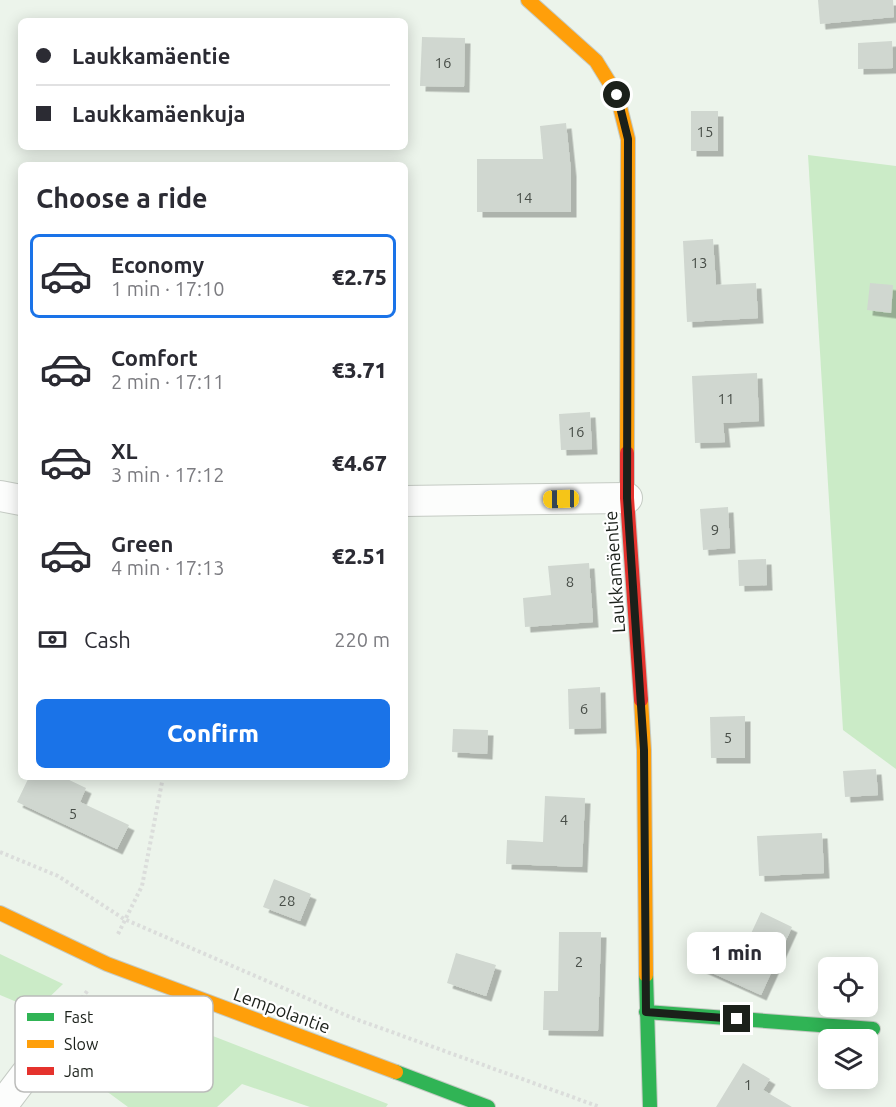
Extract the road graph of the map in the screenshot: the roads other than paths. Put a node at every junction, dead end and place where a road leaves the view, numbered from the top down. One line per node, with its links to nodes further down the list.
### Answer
1 (528, 0): 3 (street, Laukkamäentie)
2 (0, 496): 4 (street)
3 (627, 498): 5 (street); 9 (street, Laukkamäentie)
4 (18, 499)
5 (408, 501)
6 (0, 913): 7 (street, Lempolantie)
7 (192, 996)
8 (213, 1004): 12 (street, Lempolantie)
9 (646, 1012): 10 (street); 14 (street, Laukkamäentie)
10 (873, 1029)
11 (15, 1089): 13 (street)
12 (483, 1106)
13 (1, 1107)
14 (650, 1107)

